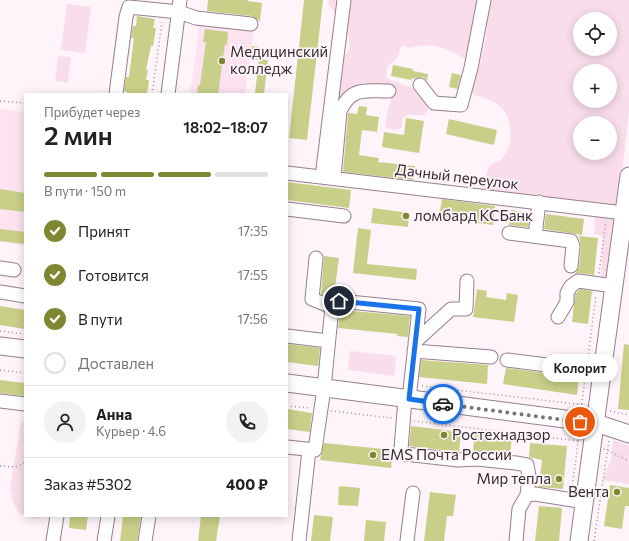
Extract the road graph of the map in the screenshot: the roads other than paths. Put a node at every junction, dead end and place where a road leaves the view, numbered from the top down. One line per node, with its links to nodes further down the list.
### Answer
1 (344, 0): 11 (street)
2 (484, 0): 5 (street)
3 (180, 6): 4 (street); 7 (street); 8 (street)
4 (251, 24)
5 (420, 85)
6 (389, 91): 11 (street)
7 (116, 93)
8 (168, 93)
9 (288, 172): 11 (street, Дачный переулок)
10 (629, 176): 12 (main road)
11 (328, 177): 13 (street, Дачный переулок)
12 (628, 194): 15 (main road)
13 (539, 202): 15 (street, Дачный переулок); 18 (street)
14 (288, 209): 16 (street)
15 (624, 213): 24 (main road)
16 (344, 216)
17 (509, 233): 18 (street)
18 (535, 236): 20 (street)
19 (316, 258): 27 (street)
20 (571, 266)
21 (0, 268): 22 (street)
22 (14, 270)
23 (467, 281): 32 (street)
24 (614, 286): 28 (street); 36 (main road)
25 (0, 292): 26 (street)
26 (24, 296)
27 (332, 307): 30 (street); 32 (street)
28 (558, 317)
29 (288, 336): 30 (street)
30 (328, 341): 38 (street)
31 (0, 346): 33 (main road)
32 (414, 346): 34 (street); 39 (street)
33 (24, 349)
34 (491, 357)
35 (508, 360): 36 (street)
36 (603, 372): 42 (main road)
37 (288, 383): 38 (main road)
38 (324, 388): 39 (main road); 45 (street)
39 (408, 394): 42 (main road); 47 (street)
40 (0, 401): 41 (street)
41 (24, 404)
42 (596, 420): 43 (main road); 48 (main road)
43 (629, 434)
44 (288, 447): 45 (street)
45 (309, 450): 55 (street)
46 (413, 493): 56 (street)
47 (527, 495): 48 (street); 57 (street)
48 (578, 501): 58 (main road)
49 (57, 517): 52 (street)
50 (108, 517): 53 (street)
51 (149, 517): 54 (street)
52 (53, 541)
53 (104, 541)
54 (145, 541)
55 (298, 541)
56 (407, 541)
57 (516, 541)
58 (580, 541)

